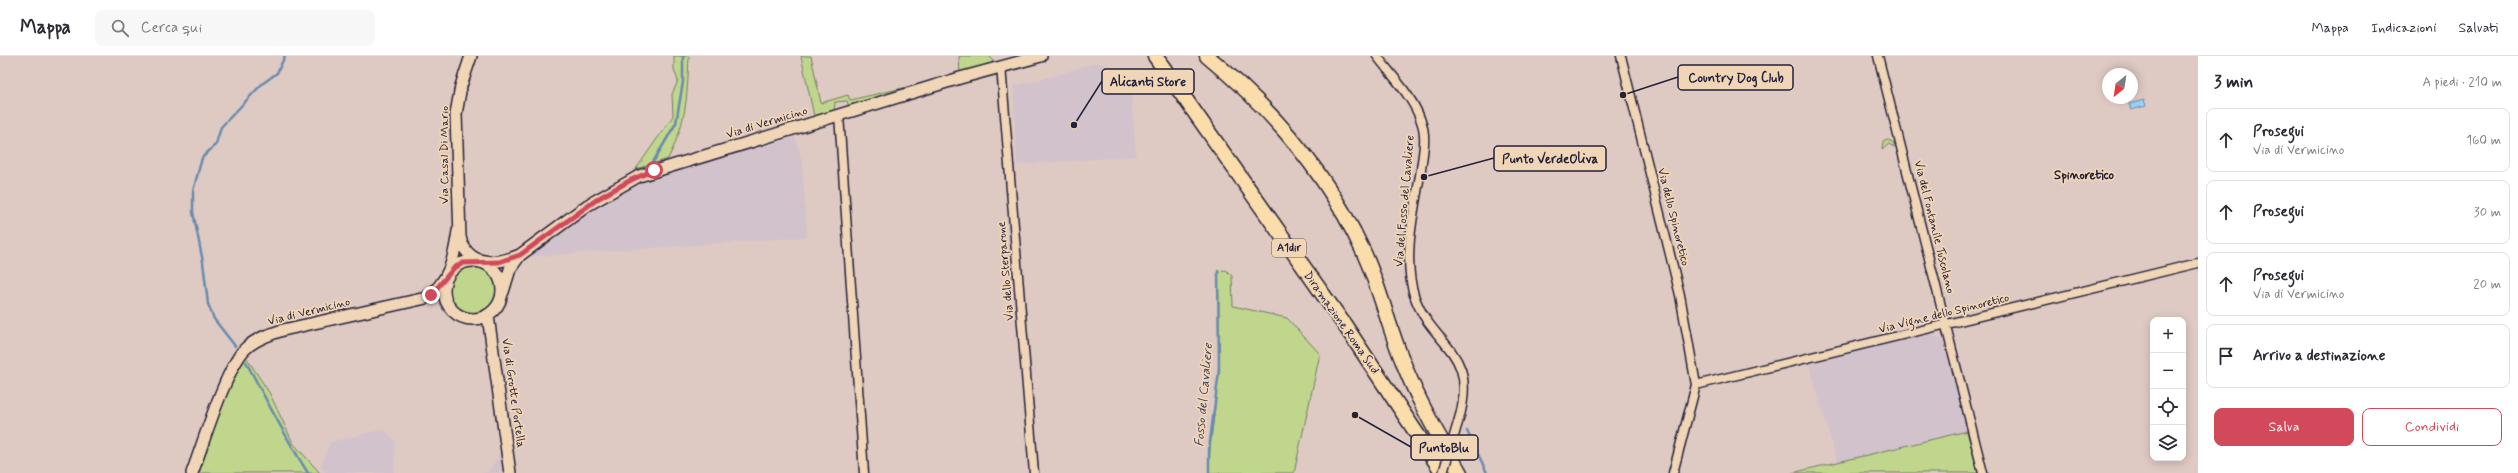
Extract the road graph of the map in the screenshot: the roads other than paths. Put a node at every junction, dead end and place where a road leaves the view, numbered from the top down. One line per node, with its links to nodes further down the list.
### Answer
1 (471, 56): 10 (main road, Via Casal Di Mario)
2 (1041, 56): 8 (main road, Via di Vermicino)
3 (1156, 56): 25 (highway, Diramazione Roma Sud / A1dir)
4 (1207, 56): 26 (highway)
5 (1377, 56): 25 (street, Via del Fosso del Cavaliere, bridge)
6 (1621, 56): 20 (street, Via dello Spinoretico)
7 (1878, 56): 19 (street, Via del Fontanile Tuscolano)
8 (1001, 66): 9 (main road, Via di Vermicino); 24 (street, Via dello Sterparone)
9 (839, 115): 11 (main road, Via di Vermicino); 23 (street)
10 (458, 231): 12 (main road, Via Casal Di Mario); 14 (main road, Via Casal Di Mario)
11 (520, 255): 12 (main road, Via di Vermicino); 15 (main road, Via di Vermicino)
12 (482, 262): 14 (main road); 15 (main road)
13 (2198, 263): 19 (street, Via Vigne dello Spinoretico)
14 (448, 275): 16 (main road, Via di Vermicino); 17 (main road)
15 (503, 292): 18 (main road)
16 (421, 300): 17 (main road, Via di Vermicino); 21 (main road, Via di Vermicino)
17 (448, 306): 18 (main road)
18 (488, 316): 22 (main road, Via di Grotte Portella)
19 (1946, 326): 20 (street, Via Vigne dello Spinoretico); 28 (street, Via del Fontanile Tuscolano)
20 (1696, 385): 27 (street)
21 (192, 473)
22 (510, 473)
23 (864, 473)
24 (1034, 473)
25 (1443, 473)
26 (1460, 473)
27 (1673, 473)
28 (1982, 473)

